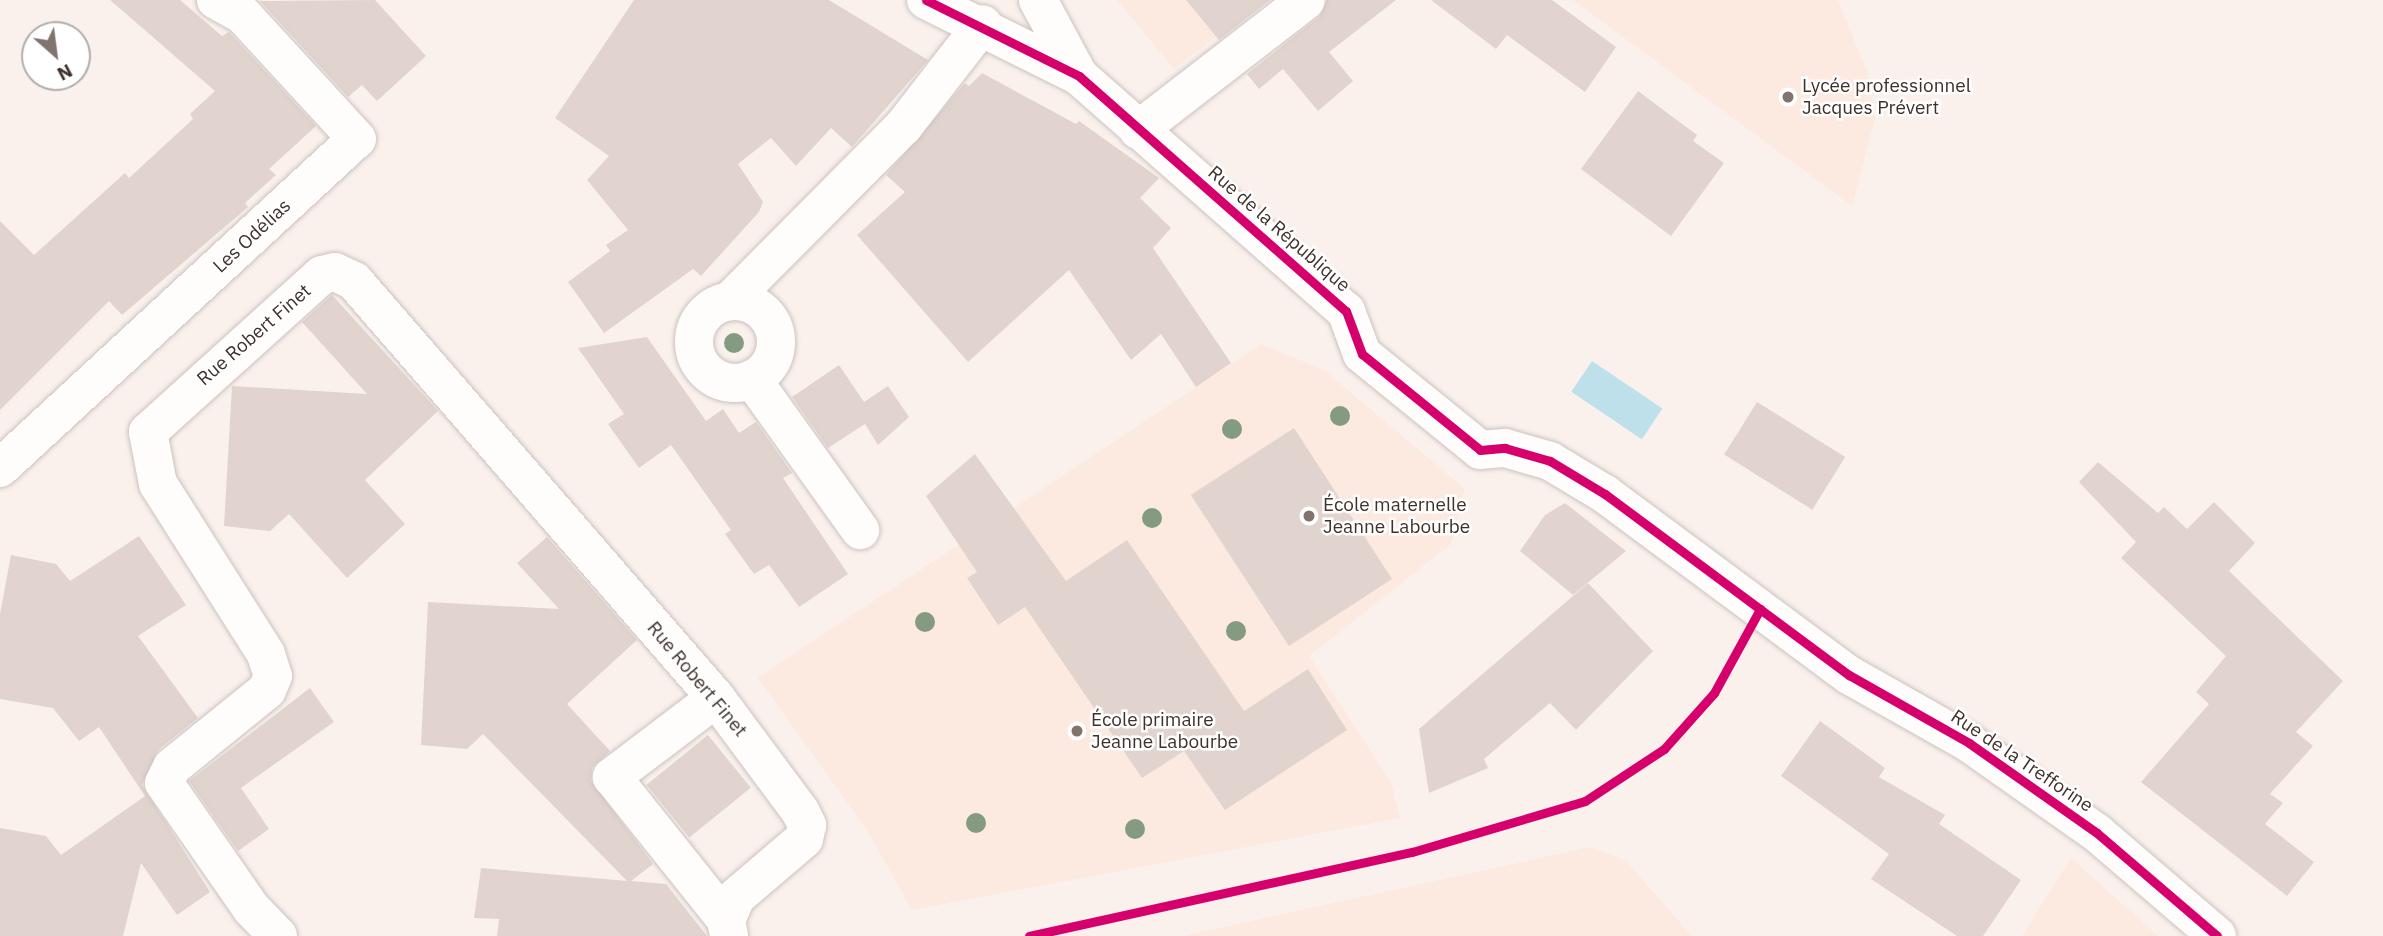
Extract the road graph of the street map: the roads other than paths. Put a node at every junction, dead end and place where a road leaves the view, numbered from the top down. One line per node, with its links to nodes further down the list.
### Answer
1 (216, 0): 10 (street, Les Odélias)
2 (926, 0): 5 (street, Rue de la République)
3 (1038, 0): 6 (street)
4 (1306, 0): 7 (street)
5 (984, 24): 6 (street, Rue de la République); 8 (street)
6 (1079, 76): 7 (street, Rue de la République)
7 (1138, 130): 12 (street, Rue de la République)
8 (730, 301): 9 (street); 9 (street)
9 (752, 379): 11 (street)
10 (0, 468)
11 (860, 530)
12 (1760, 609): 16 (street, Rue de la Trefforine)
13 (716, 698): 14 (street, Rue Robert Finet); 14 (street); 15 (street, Rue Robert Finet)
14 (728, 928)
15 (278, 936)
16 (2217, 936)

